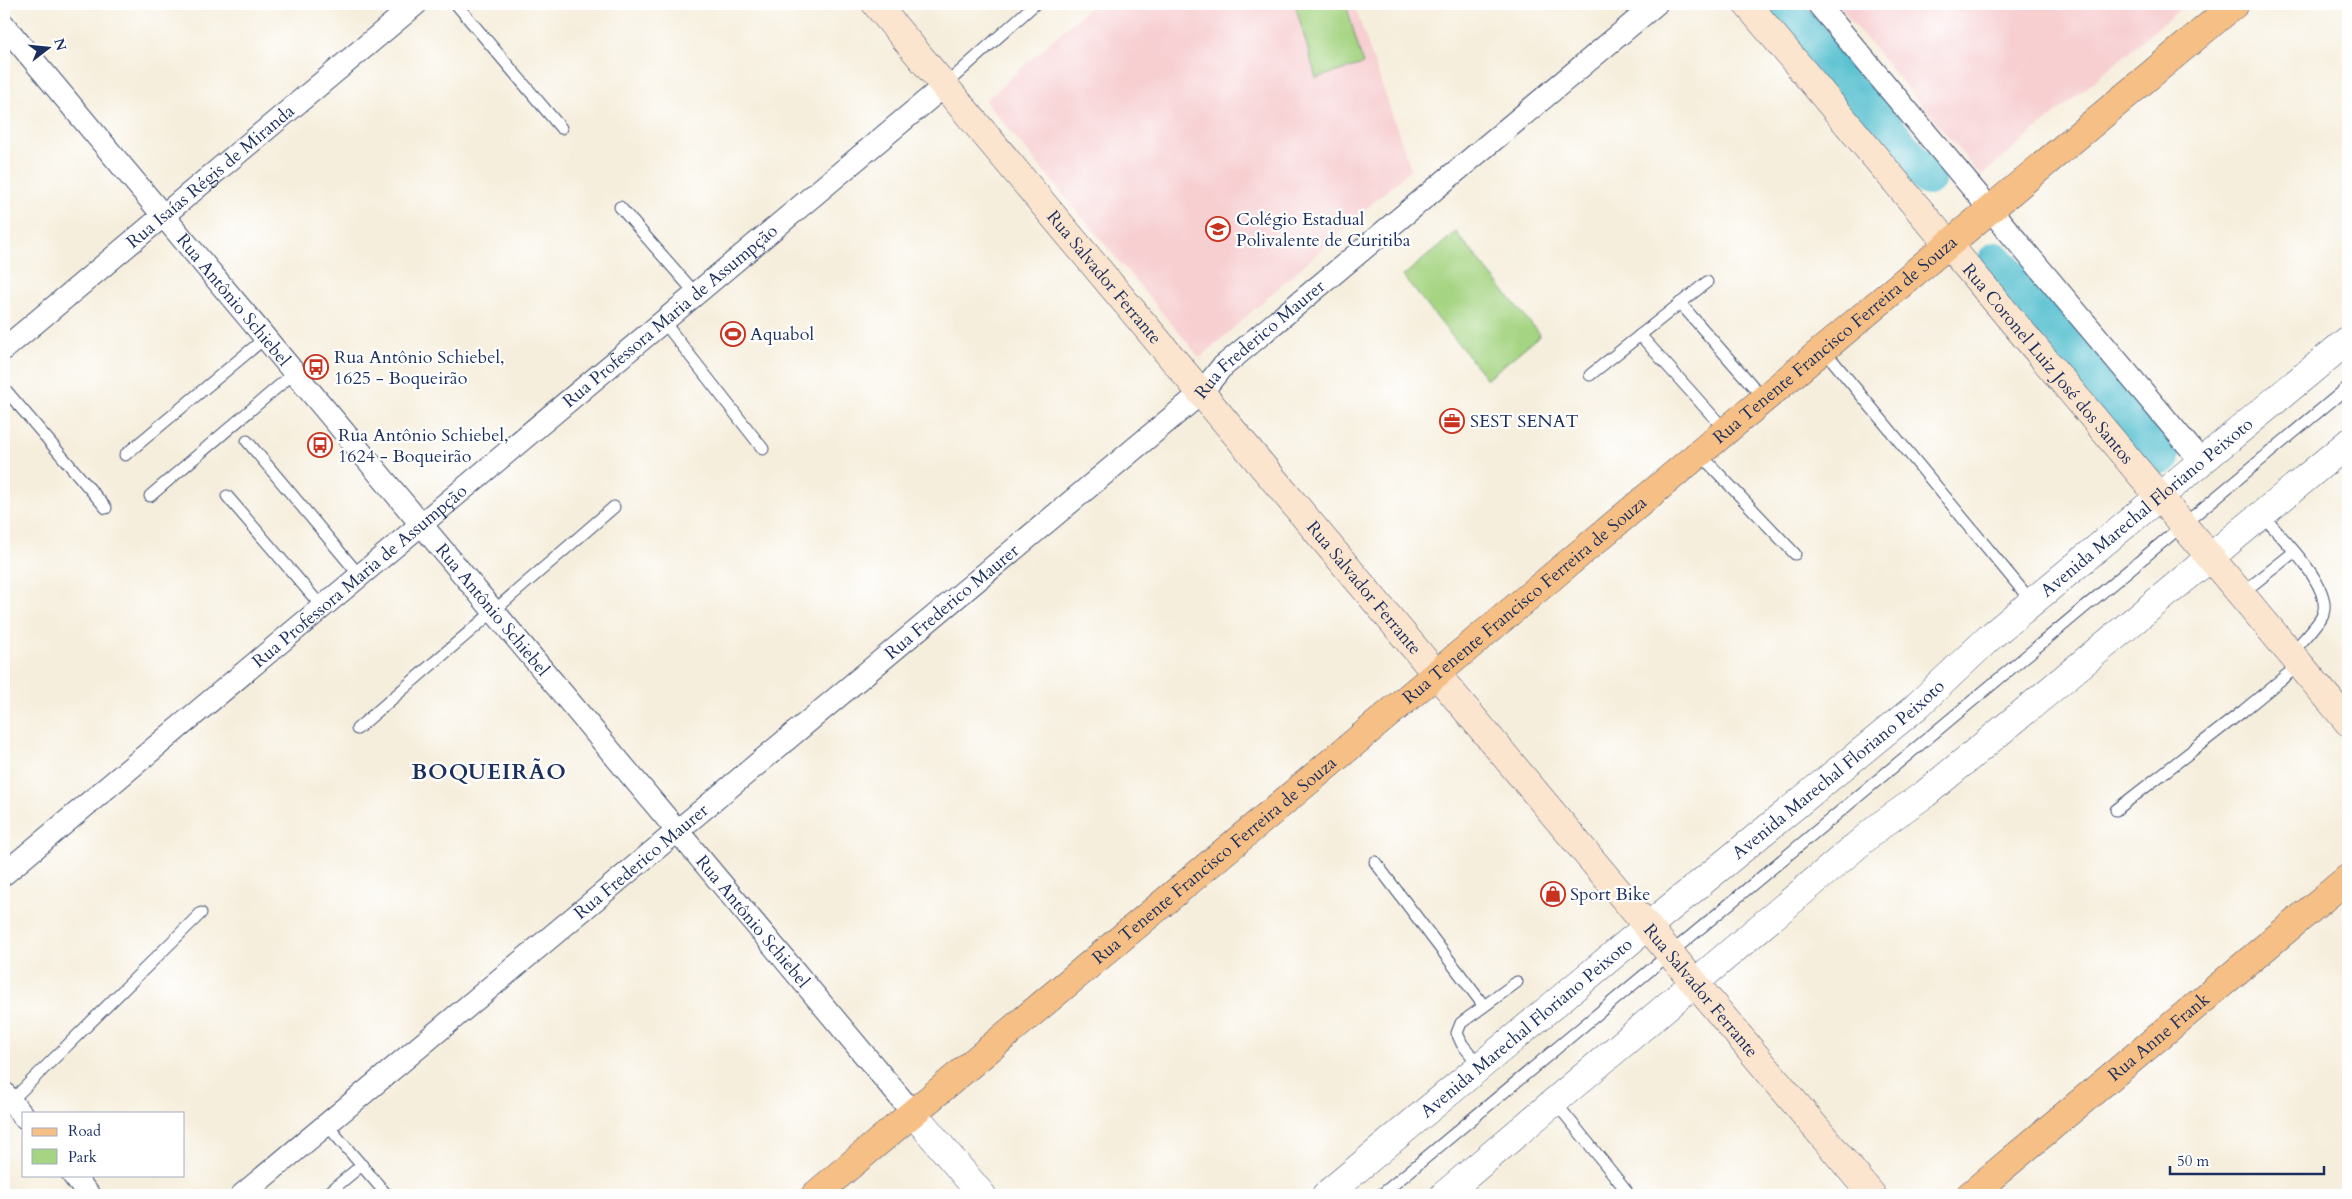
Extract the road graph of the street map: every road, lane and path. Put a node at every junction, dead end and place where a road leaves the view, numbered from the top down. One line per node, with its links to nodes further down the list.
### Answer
1 (416, 4): 14 (street, Rua Isaías Régis de Miranda)
2 (456, 4): 11 (lane)
3 (876, 4): 10 (main road, Rua Salvador Ferrante)
4 (1035, 4): 10 (lane)
5 (1656, 4): 29 (street, Rua Frederico Maurer)
6 (1747, 4): 15 (main road, Rua Coronel Luiz José dos Santos)
7 (1818, 4): 13 (street)
8 (2235, 4): 13 (main road, Rua Tenente Francisco Ferreira de Souza)
9 (4, 25): 14 (street, Rua Antônio Schiebel)
10 (944, 86): 17 (street, Rua Professora Maria de Assumpção); 29 (main road, Rua Salvador Ferrante)
11 (561, 128)
12 (620, 207): 17 (lane)
13 (1990, 209): 15 (main road, Rua Tenente Francisco Ferreira de Souza); 37 (street)
14 (163, 216): 21 (street, Rua Antônio Schiebel); 23 (street, Rua Isaías Régis de Miranda)
15 (1948, 244): 24 (main road, Rua Tenente Francisco Ferreira de Souza); 40 (main road, Rua Coronel Luiz José dos Santos)
16 (1707, 282): 18 (lane)
17 (696, 294): 19 (street, Rua Professora Maria de Assumpção)
18 (1680, 304): 20 (lane); 30 (lane)
19 (663, 321): 34 (lane); 44 (street, Rua Professora Maria de Assumpção)
20 (1640, 336): 26 (lane); 31 (lane)
21 (265, 338): 25 (street, Rua Antônio Schiebel); 36 (lane)
22 (2348, 340): 37 (street, Avenida Marechal Floriano Peixoto)
23 (4, 349)
24 (1823, 349): 30 (main road, Rua Tenente Francisco Ferreira de Souza); 51 (lane)
25 (294, 372): 38 (lane); 44 (street, Rua Antônio Schiebel)
26 (1590, 375)
27 (2348, 387): 45 (lane)
28 (4, 388): 42 (lane)
29 (1201, 392): 55 (main road, Rua Salvador Ferrante); 59 (street, Rua Frederico Maurer)
30 (1764, 399): 31 (main road, Rua Tenente Francisco Ferreira de Souza)
31 (1726, 431): 35 (main road, Rua Tenente Francisco Ferreira de Souza)
32 (247, 441): 49 (lane)
33 (2348, 443): 43 (street)
34 (763, 449)
35 (1700, 453): 47 (lane); 55 (main road, Rua Tenente Francisco Ferreira de Souza)
36 (125, 455)
37 (2202, 462): 40 (street, Avenida Marechal Floriano Peixoto)
38 (150, 496)
39 (227, 496): 52 (lane)
40 (2160, 497): 45 (main road, Rua Coronel Luiz José dos Santos); 51 (street, Avenida Marechal Floriano Peixoto)
41 (614, 507): 53 (lane)
42 (106, 508)
43 (2262, 515): 46 (lane); 48 (street)
44 (421, 524): 49 (street, Rua Professora Maria de Assumpção); 53 (street, Rua Antônio Schiebel)
45 (2184, 525): 48 (main road, Rua Coronel Luiz José dos Santos); 65 (lane)
46 (2294, 552): 50 (lane); 54 (lane)
47 (1795, 554)
48 (2211, 557): 50 (main road, Rua Coronel Luiz José dos Santos); 67 (street)
49 (360, 576): 52 (street, Rua Professora Maria de Assumpção)
50 (2241, 594): 54 (main road, Rua Coronel Luiz José dos Santos)
51 (2032, 602): 64 (street, Avenida Marechal Floriano Peixoto)
52 (322, 607): 61 (street, Rua Professora Maria de Assumpção)
53 (493, 610): 57 (lane); 59 (street, Rua Antônio Schiebel)
54 (2295, 659): 56 (main road, Rua Coronel Luiz José dos Santos); 58 (lane)
55 (1436, 674): 64 (main road, Rua Salvador Ferrante); 72 (main road, Rua Tenente Francisco Ferreira de Souza)
56 (2348, 722)
57 (357, 729)
58 (2116, 810)
59 (678, 831): 72 (street, Rua Antônio Schiebel); 73 (street, Rua Frederico Maurer)
60 (1375, 862): 68 (lane)
61 (4, 874)
62 (2348, 878): 87 (main road, Rua Anne Frank)
63 (201, 913): 71 (lane)
64 (1648, 926): 65 (main road, Rua Salvador Ferrante); 69 (street, Avenida Marechal Floriano Peixoto)
65 (1670, 954): 67 (main road, Rua Salvador Ferrante); 84 (lane)
66 (1517, 982): 68 (lane)
67 (1695, 983): 70 (street); 86 (main road, Rua Salvador Ferrante)
68 (1484, 1006): 69 (lane)
69 (1480, 1067): 83 (street, Avenida Marechal Floriano Peixoto)
70 (1555, 1102): 76 (street); 85 (lane)
71 (13, 1104)
72 (913, 1113): 81 (main road, Rua Tenente Francisco Ferreira de Souza); 82 (street, Rua Antônio Schiebel)
73 (327, 1125): 74 (lane); 78 (street, Rua Frederico Maurer)
74 (362, 1165): 79 (lane); 80 (lane)
75 (74, 1176): 77 (street)
76 (1456, 1189)
77 (89, 1195)
78 (242, 1195)
79 (326, 1195)
80 (386, 1195)
81 (815, 1195)
82 (982, 1195)
83 (1326, 1195)
84 (1382, 1195)
85 (1628, 1195)
86 (1872, 1195)
87 (1970, 1195)

